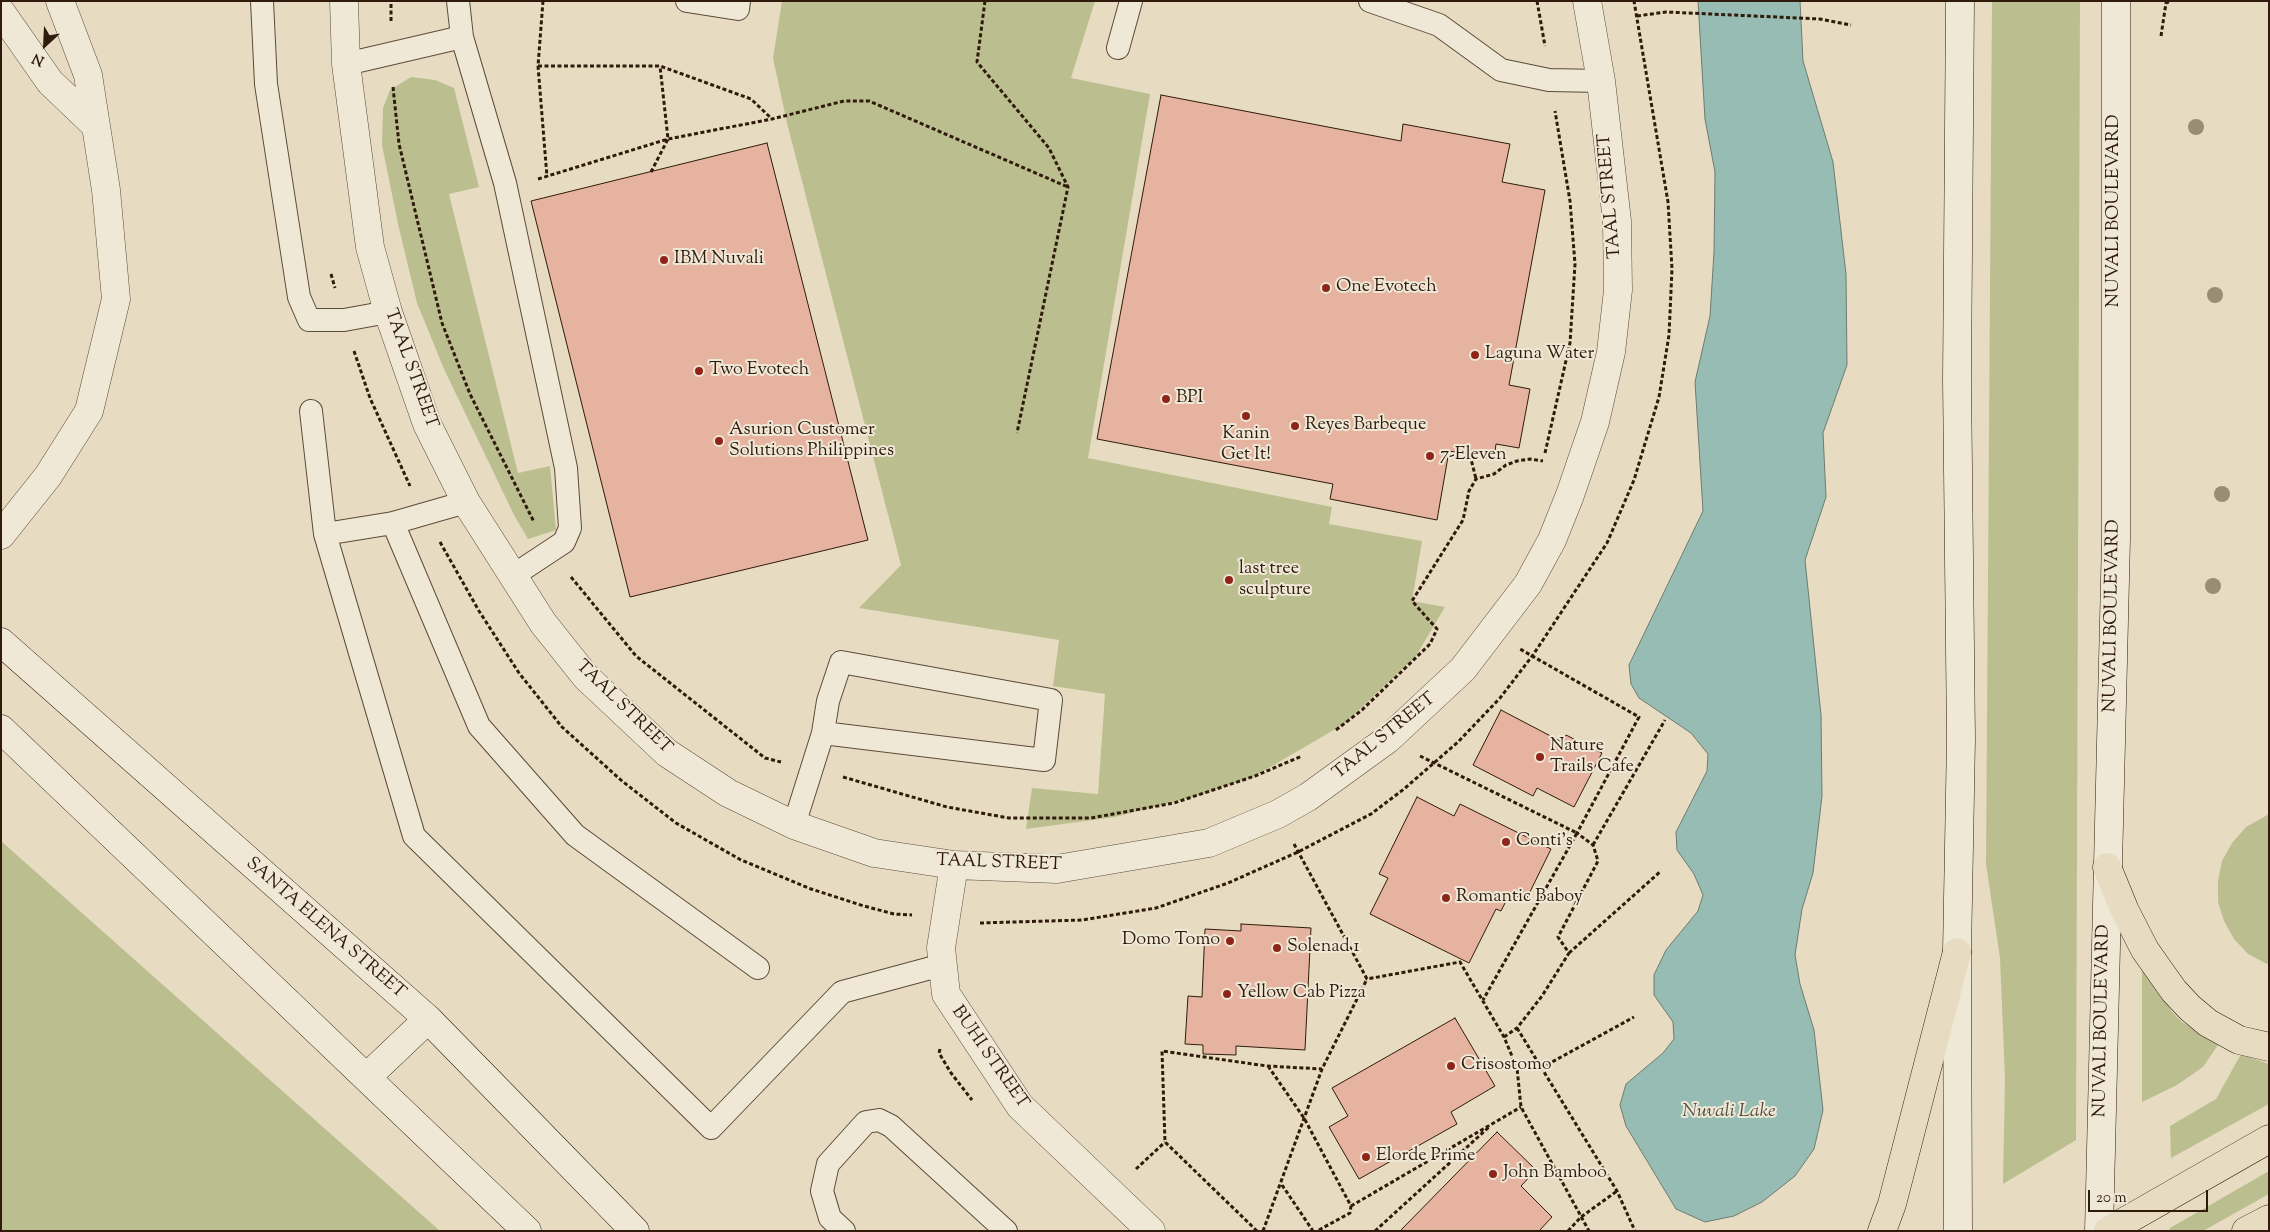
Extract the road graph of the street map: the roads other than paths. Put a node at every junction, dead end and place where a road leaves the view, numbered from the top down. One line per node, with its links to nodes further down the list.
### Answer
1 (60, 1): 17 (street)
2 (262, 1): 18 (lane)
3 (344, 1): 15 (street, TAAL STREET)
4 (458, 1): 13 (lane)
5 (687, 1): 6 (lane)
6 (739, 1)
7 (1131, 1): 14 (lane)
8 (1370, 1): 16 (lane)
9 (1587, 1): 16 (street, TAAL STREET)
10 (1960, 1): 31 (street)
11 (2116, 1): 30 (street, NUVALI BOULEVARD)
12 (1, 12): 17 (street)
13 (462, 37): 15 (lane); 24 (lane)
14 (1118, 48)
15 (346, 64): 18 (street, TAAL STREET)
16 (1601, 81): 29 (street, TAAL STREET)
17 (94, 124): 22 (street)
18 (388, 312): 20 (street, TAAL STREET)
19 (311, 411): 23 (lane)
20 (466, 502): 21 (lane); 24 (street, TAAL STREET)
21 (393, 523): 23 (lane); 33 (lane)
22 (1, 534)
23 (326, 534): 32 (lane)
24 (514, 575): 28 (street, TAAL STREET)
25 (1, 642): 34 (street, SANTA ELENA STREET)
26 (1, 730): 36 (street)
27 (823, 733): 27 (lane); 28 (lane)
28 (794, 825): 29 (street, TAAL STREET)
29 (954, 865): 32 (street, BUHI STREET)
30 (2107, 867): 35 (main road); 46 (street, NUVALI BOULEVARD)
31 (1957, 952): 44 (main road); 45 (street)
32 (942, 965): 43 (street, BUHI STREET)
33 (758, 968)
34 (428, 1020): 36 (street); 40 (street, SANTA ELENA STREET)
35 (2269, 1047)
36 (368, 1076): 39 (street)
37 (2269, 1139): 47 (main road)
38 (2269, 1219): 48 (main road)
39 (527, 1231)
40 (635, 1231)
41 (844, 1231): 42 (lane)
42 (1006, 1231)
43 (1151, 1231)
44 (1882, 1231)
45 (1958, 1231)
46 (2099, 1231)
47 (2108, 1231)
48 (2246, 1231)

